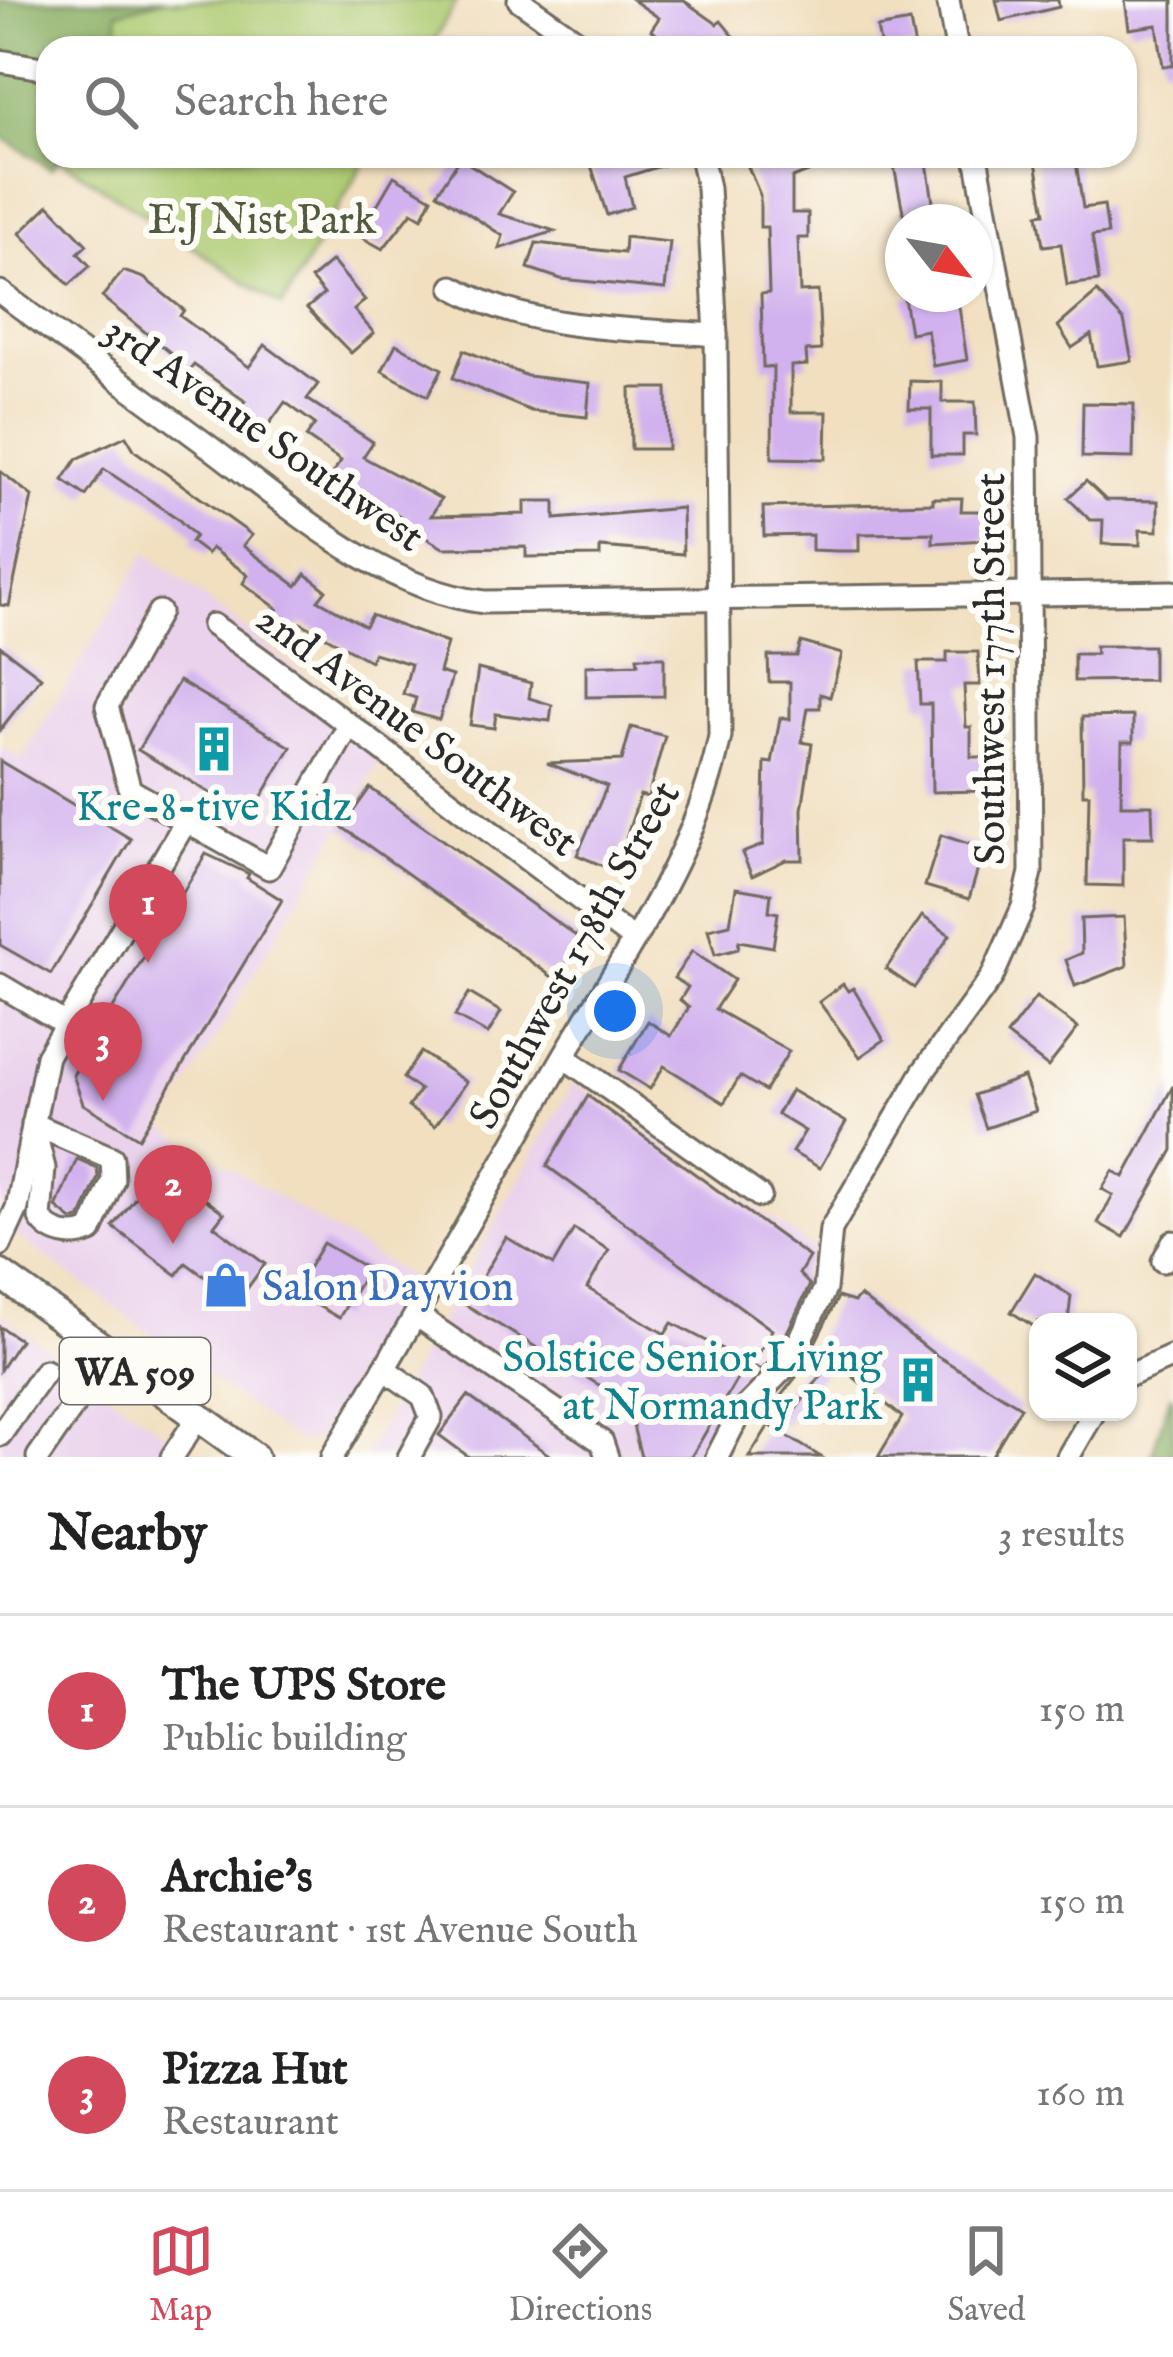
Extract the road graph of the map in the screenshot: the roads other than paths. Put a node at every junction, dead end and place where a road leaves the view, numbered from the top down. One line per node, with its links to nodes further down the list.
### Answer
1 (518, 0): 3 (street)
2 (948, 0): 4 (street)
3 (570, 36)
4 (954, 36)
5 (0, 62): 6 (street)
6 (36, 66)
7 (704, 168): 11 (street, Southwest 178th Street)
8 (978, 168): 13 (street, Southwest 177th Street)
9 (453, 286): 11 (street)
10 (0, 292): 14 (street, 3rd Avenue Southwest)
11 (716, 335): 14 (street, Southwest 178th Street)
12 (1173, 592): 13 (street, 3rd Avenue Southwest)
13 (1031, 594): 14 (street, 3rd Avenue Southwest); 44 (street, Southwest 177th Street)
14 (716, 599): 19 (street, Southwest 178th Street)
15 (159, 612): 18 (street)
16 (213, 625): 19 (street, 2nd Avenue Southwest)
17 (343, 736): 18 (street)
18 (186, 821): 21 (street)
19 (633, 939): 22 (street, Southwest 178th Street)
20 (0, 985): 21 (street)
21 (65, 1024): 23 (street)
22 (563, 1057): 26 (street); 29 (street, Southwest 178th Street)
23 (34, 1124): 23 (street); 25 (street)
24 (0, 1164): 25 (street)
25 (13, 1186): 27 (street)
26 (760, 1196)
27 (0, 1245)
28 (0, 1274): 30 (main road, WA 509)
29 (416, 1315): 32 (street, Southwest 178th Street); 43 (street)
30 (110, 1353): 35 (main road, WA 509); 38 (street)
31 (1173, 1357): 34 (street)
32 (384, 1369): 41 (street, Southwest 178th Street); 42 (street)
33 (45, 1371): 37 (street)
34 (1137, 1372)
35 (198, 1417): 39 (street); 40 (main road, WA 509)
36 (1089, 1421): 45 (street)
37 (2, 1433): 38 (street)
38 (39, 1456)
39 (172, 1457)
40 (254, 1457)
41 (332, 1457)
42 (409, 1457)
43 (607, 1457)
44 (717, 1457)
45 (1068, 1457)

